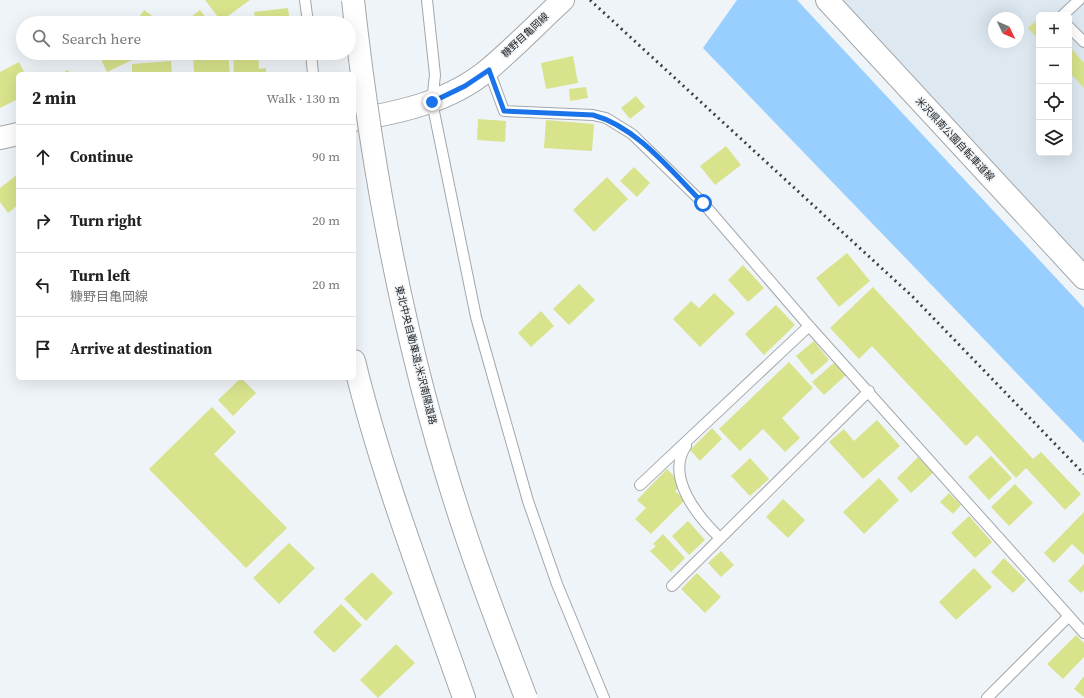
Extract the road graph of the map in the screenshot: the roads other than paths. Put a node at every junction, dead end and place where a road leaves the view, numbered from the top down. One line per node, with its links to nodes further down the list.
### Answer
1 (305, 0): 8 (lane)
2 (353, 0): 9 (main road, 東北中央自動車道;米沢南陽道路, bridge)
3 (427, 0): 16 (lane)
4 (563, 0): 14 (main road, 糠野目亀岡線)
5 (827, 0): 20 (main road, 米沢県南公園自転車道線)
6 (1079, 0): 7 (lane)
7 (1066, 12)
8 (307, 16)
9 (355, 16)
10 (356, 23): 31 (main road, 東北中央自動車道;米沢南陽道路, bridge)
11 (1072, 29): 12 (lane)
12 (1084, 42)
13 (312, 60): 15 (lane)
14 (489, 70): 16 (main road, 糠野目亀岡線); 21 (lane)
15 (314, 72)
16 (432, 102): 17 (main road, 糠野目亀岡線); 32 (lane)
17 (356, 120)
18 (16, 134): 19 (main road)
19 (0, 138)
20 (1084, 278)
21 (809, 326): 23 (lane); 24 (lane)
22 (356, 369): 30 (main road)
23 (868, 391): 26 (lane); 28 (lane)
24 (693, 436): 25 (lane); 26 (lane)
25 (640, 485)
26 (720, 538): 27 (lane)
27 (672, 586)
28 (1068, 617): 29 (lane); 33 (lane)
29 (1084, 633)
30 (464, 698)
31 (526, 698)
32 (604, 698)
33 (987, 698)

